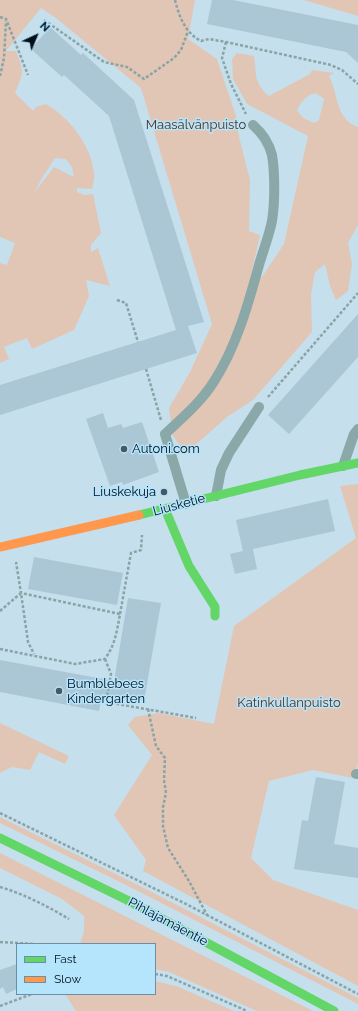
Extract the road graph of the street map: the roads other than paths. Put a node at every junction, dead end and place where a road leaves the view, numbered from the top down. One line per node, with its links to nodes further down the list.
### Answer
1 (253, 125): 7 (lane)
2 (259, 407): 6 (lane)
3 (358, 429): 5 (lane)
4 (358, 463): 5 (street, Liusketie)
5 (343, 466): 6 (street, Liusketie)
6 (216, 496): 7 (street, Liusketie)
7 (186, 504): 8 (street, Liusketie)
8 (165, 509): 9 (street, Liusketie); 10 (street)
9 (0, 547)
10 (215, 616)
11 (0, 838): 12 (street, Pihlajamäentie)
12 (334, 1011)

